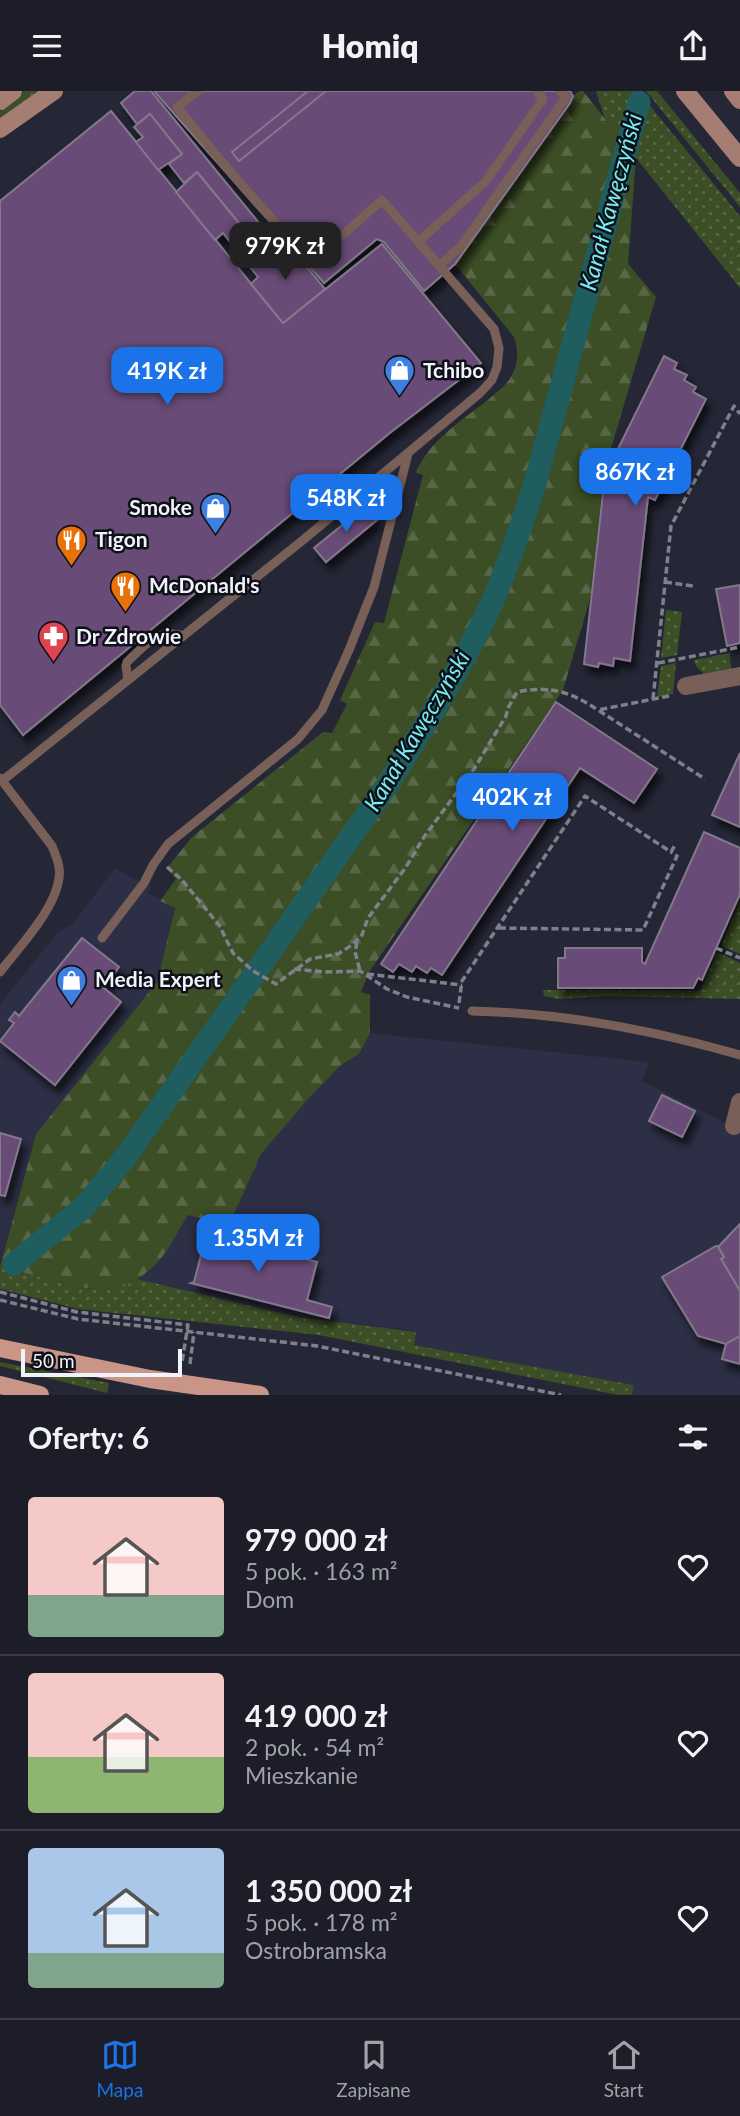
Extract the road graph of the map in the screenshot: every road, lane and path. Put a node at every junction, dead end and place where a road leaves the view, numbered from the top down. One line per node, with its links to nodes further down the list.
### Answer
1 (13, 91): 9 (main road)
2 (54, 91): 10 (main road)
3 (198, 91): 12 (lane)
4 (537, 91): 12 (lane)
5 (560, 91): 13 (lane)
6 (685, 91): 11 (main road)
7 (733, 91): 8 (main road)
8 (740, 100)
9 (0, 101)
10 (0, 129)
11 (740, 158)
12 (418, 242): 13 (lane)
13 (439, 266): 15 (lane)
14 (740, 414): 16 (path)
15 (408, 454): 18 (lane); 30 (lane)
16 (665, 583): 17 (path); 20 (path)
17 (693, 586)
18 (183, 636): 22 (lane); 22 (lane)
19 (740, 647): 20 (path)
20 (657, 663): 24 (path)
21 (740, 676): 23 (street)
22 (128, 680): 27 (lane)
23 (686, 687): 24 (path)
24 (653, 699): 25 (path)
25 (598, 710): 26 (path); 33 (path)
26 (705, 779)
27 (1, 780): 38 (lane)
28 (675, 845): 29 (path)
29 (671, 852): 31 (path); 31 (path)
30 (158, 858): 32 (lane); 36 (path)
31 (498, 928): 40 (path)
32 (102, 938)
33 (357, 940): 36 (path); 37 (path)
34 (716, 948): 35 (path)
35 (740, 958)
36 (294, 969): 37 (path)
37 (360, 971): 39 (path)
38 (0, 972)
39 (365, 974): 40 (path); 41 (path)
40 (462, 985): 41 (path)
41 (458, 1008): 42 (path)
42 (472, 1011): 43 (lane)
43 (740, 1055)
44 (740, 1102): 45 (street)
45 (734, 1126)
46 (0, 1292): 48 (path)
47 (0, 1300): 48 (path)
48 (186, 1331): 49 (path); 51 (path)
49 (194, 1332): 52 (path); 56 (path)
50 (0, 1348): 55 (main road)
51 (182, 1362)
52 (190, 1364)
53 (0, 1385): 54 (main road)
54 (40, 1395)
55 (260, 1395)
56 (561, 1395)

